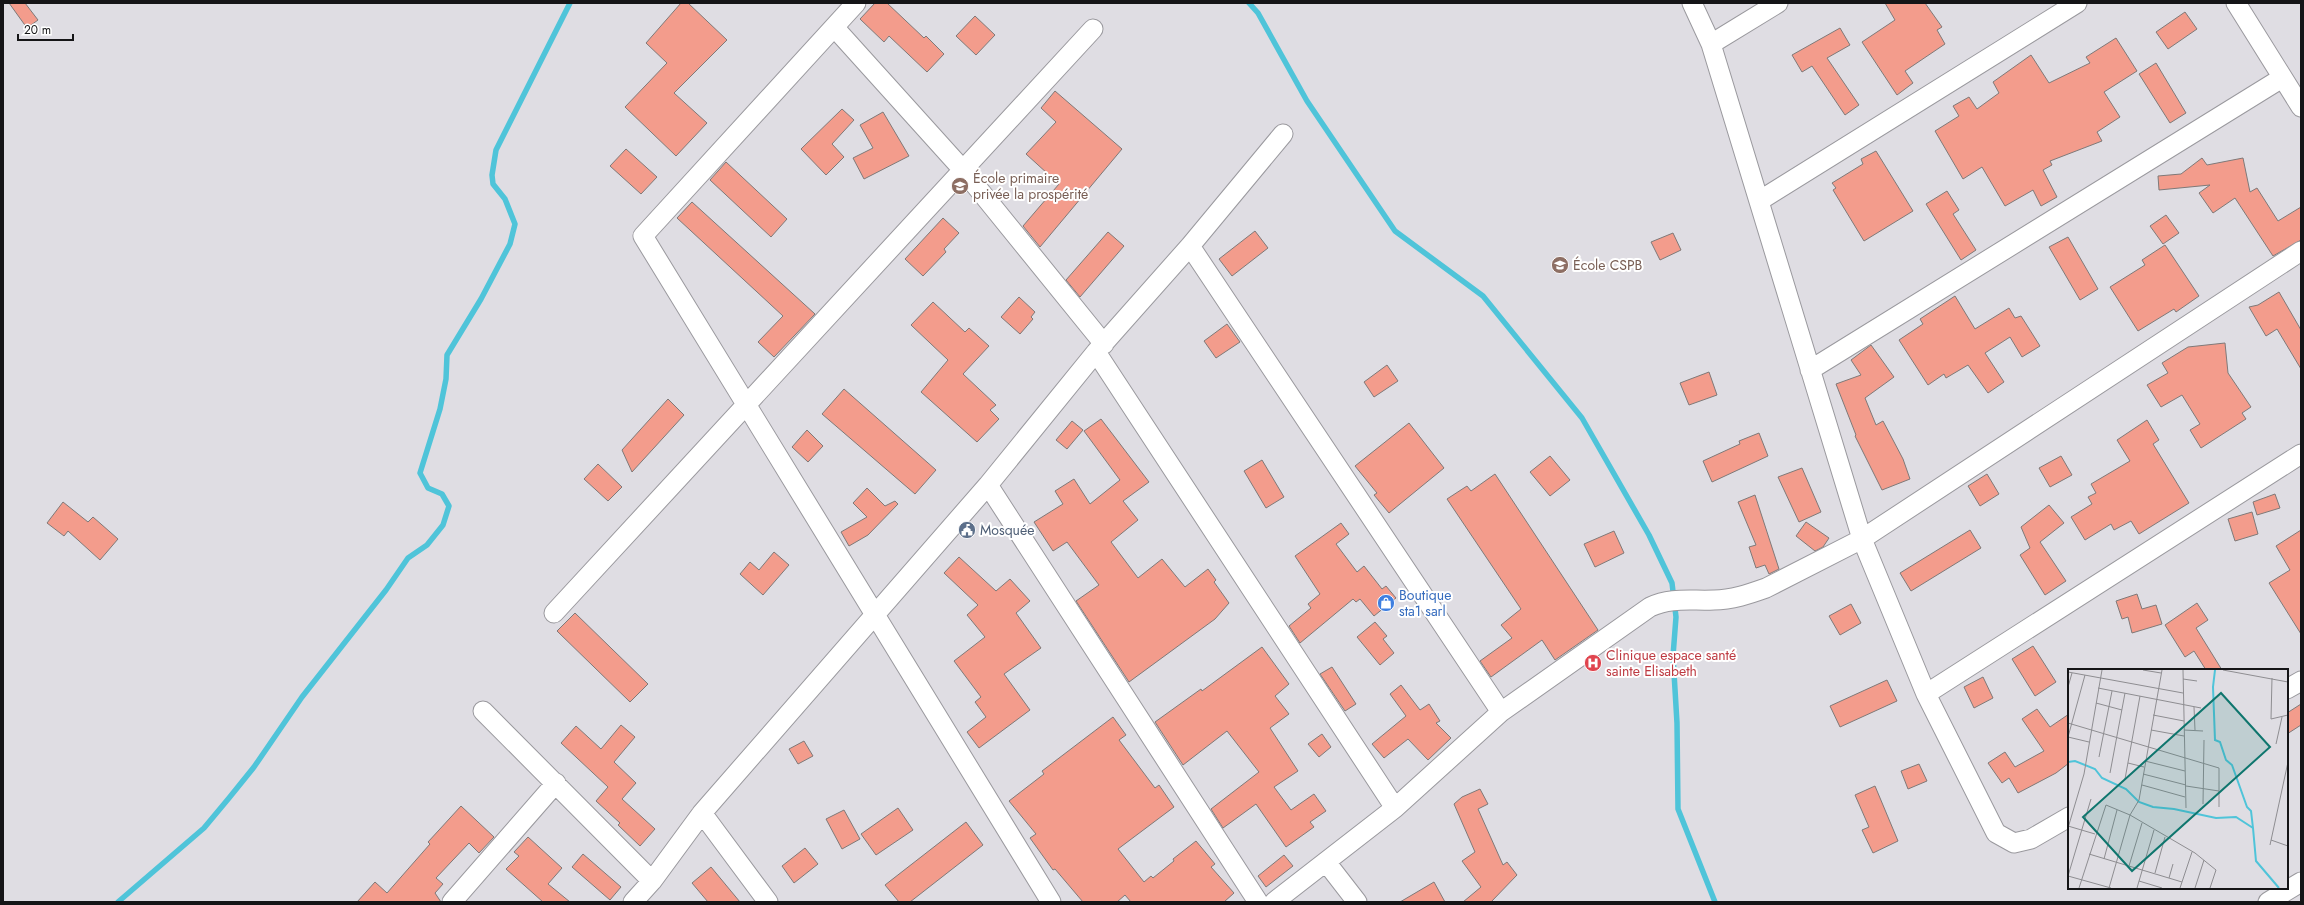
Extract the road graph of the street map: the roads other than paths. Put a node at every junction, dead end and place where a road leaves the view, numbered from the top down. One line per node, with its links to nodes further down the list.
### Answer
1 (856, 3): 6 (street)
2 (1692, 3): 8 (street)
3 (1778, 3): 8 (street)
4 (2077, 3): 13 (street)
5 (2236, 3): 9 (street)
6 (834, 27): 12 (street); 18 (street)
7 (1093, 29): 12 (street)
8 (1711, 44): 13 (street)
9 (2282, 78): 10 (street); 17 (street)
10 (2301, 107)
11 (1283, 134): 14 (street)
12 (963, 170): 16 (street); 18 (street)
13 (1759, 201): 17 (street)
14 (1190, 246): 16 (street); 28 (street)
15 (2301, 251): 21 (street)
16 (1100, 348): 20 (street); 30 (street)
17 (1810, 370): 21 (street)
18 (747, 406): 22 (street); 23 (street)
19 (2301, 454): 26 (street)
20 (988, 485): 23 (street); 40 (street)
21 (1862, 539): 26 (street); 28 (street)
22 (554, 613)
23 (874, 614): 31 (street); 39 (street)
24 (2301, 681): 25 (street)
25 (2288, 688)
26 (1926, 694): 32 (street)
27 (483, 711): 29 (street)
28 (1501, 712): 30 (street)
29 (556, 783): 34 (street); 36 (street)
30 (1395, 808): 33 (street)
31 (702, 813): 34 (street); 38 (street)
32 (2068, 818)
33 (1326, 862): 41 (street); 42 (street)
34 (652, 881): 37 (street)
35 (2301, 882): 43 (street)
36 (452, 902)
37 (633, 902)
38 (768, 902)
39 (1051, 902)
40 (1258, 902)
41 (1274, 902)
42 (1357, 902)
43 (2268, 902)

